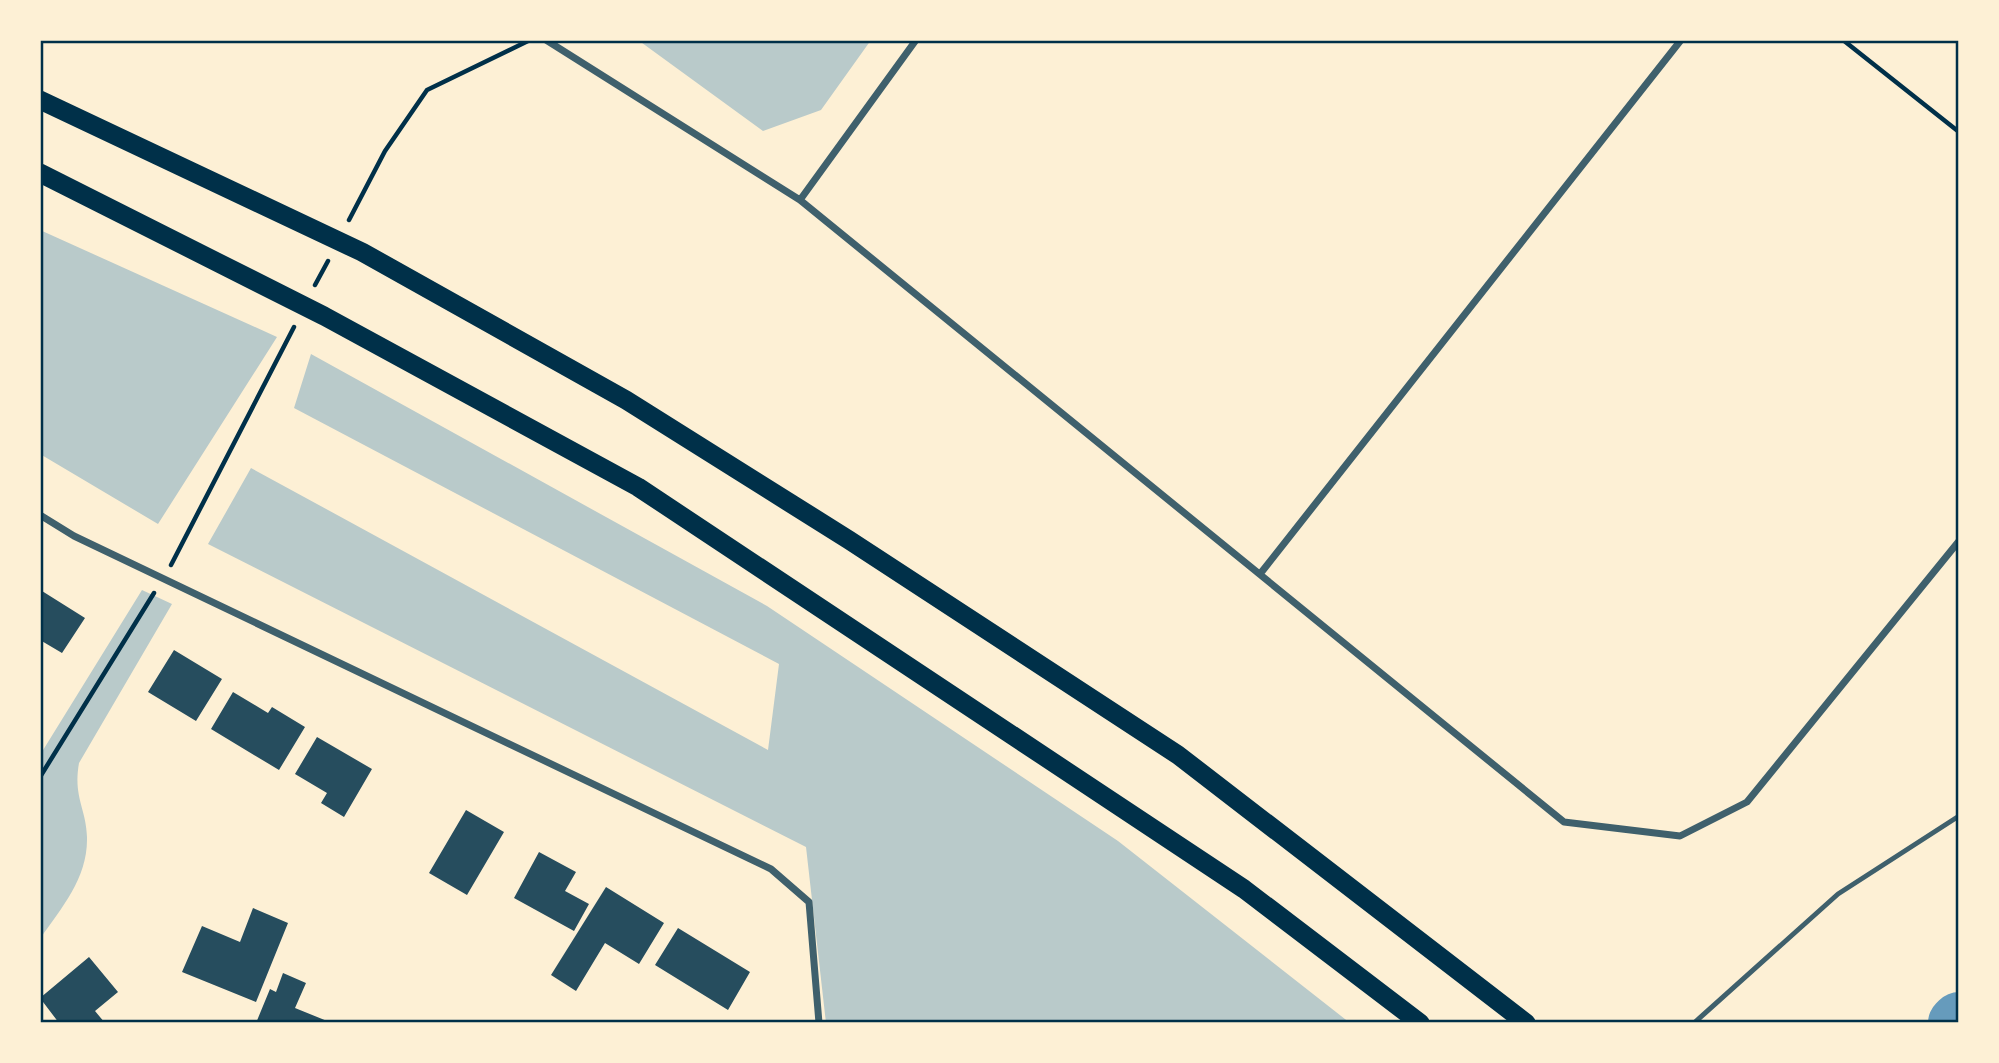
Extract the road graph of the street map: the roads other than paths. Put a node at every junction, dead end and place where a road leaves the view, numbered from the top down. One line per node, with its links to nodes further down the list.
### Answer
1 (546, 40): 6 (street)
2 (916, 40): 6 (street)
3 (1681, 40): 9 (street)
4 (40, 100): 14 (highway)
5 (40, 173): 13 (highway)
6 (800, 200): 9 (street)
7 (40, 515): 12 (street)
8 (1959, 541): 9 (street)
9 (1260, 574)
10 (1959, 816): 11 (lane)
11 (1696, 1021)
12 (819, 1023)
13 (1420, 1023)
14 (1526, 1023)

